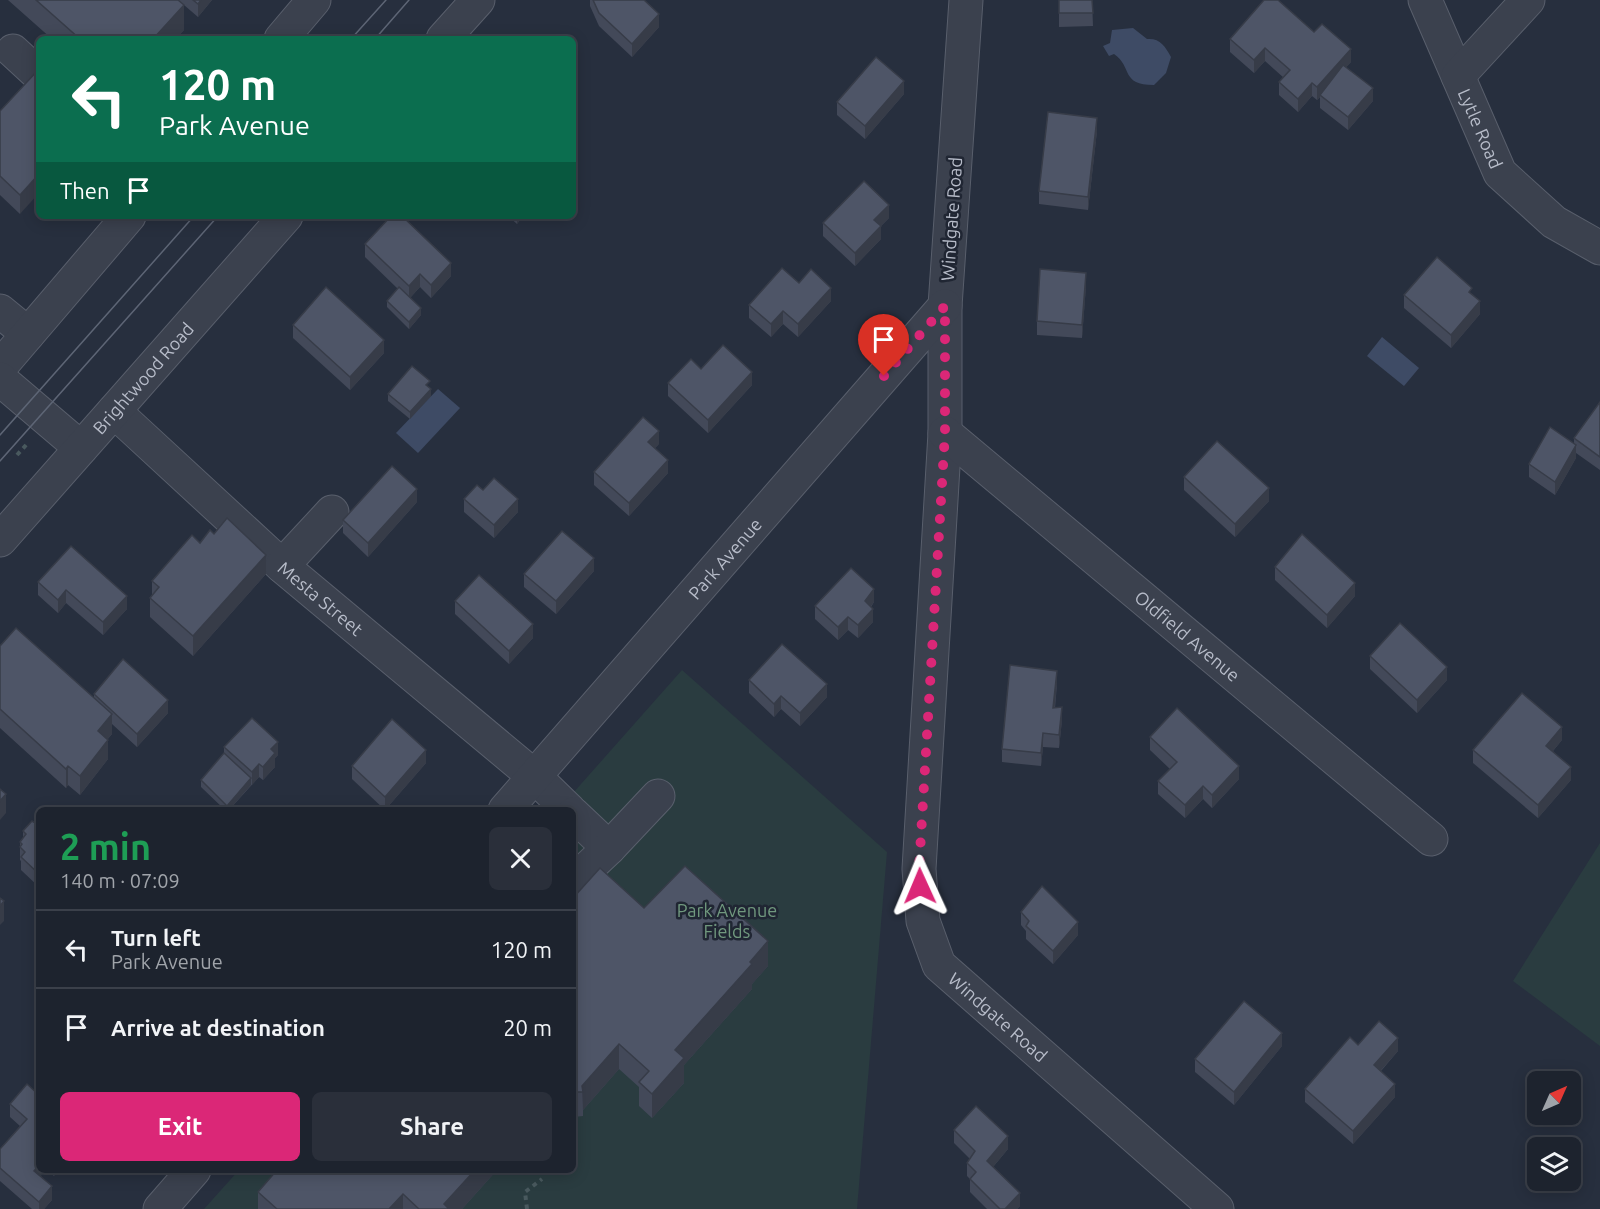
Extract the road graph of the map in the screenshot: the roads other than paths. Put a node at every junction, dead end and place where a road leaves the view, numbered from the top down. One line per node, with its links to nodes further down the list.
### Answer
1 (314, 0): 6 (street)
2 (478, 0): 7 (street)
3 (966, 0): 14 (street, Windgate Road)
4 (1425, 0): 10 (street, Lytle Road)
5 (1528, 0): 10 (street)
6 (284, 36)
7 (446, 36)
8 (13, 51): 9 (street)
9 (36, 72)
10 (1458, 76): 13 (street, Lytle Road)
11 (126, 219): 16 (street)
12 (283, 219): 19 (street, Brightwood Road)
13 (1600, 248)
14 (945, 306): 20 (street, Windgate Road); 25 (street, Park Avenue)
15 (0, 310): 16 (street)
16 (28, 334): 17 (street)
17 (0, 367)
18 (0, 379): 21 (street)
19 (114, 411): 21 (street, Brightwood Road); 24 (street, Mesta Street)
20 (945, 433): 30 (street, Oldfield Avenue); 35 (street, Windgate Road)
21 (81, 448): 23 (street, Brightwood Road)
22 (332, 512): 24 (street)
23 (0, 540)
24 (282, 566): 25 (street, Mesta Street)
25 (535, 777): 27 (street, Park Avenue); 28 (street, Mesta Street)
26 (658, 796): 31 (street)
27 (509, 807)
28 (566, 807)
29 (576, 817): 31 (street)
30 (1431, 839)
31 (609, 848): 32 (street)
32 (576, 879)
33 (192, 1173): 34 (street)
34 (170, 1205)
35 (1217, 1209)

